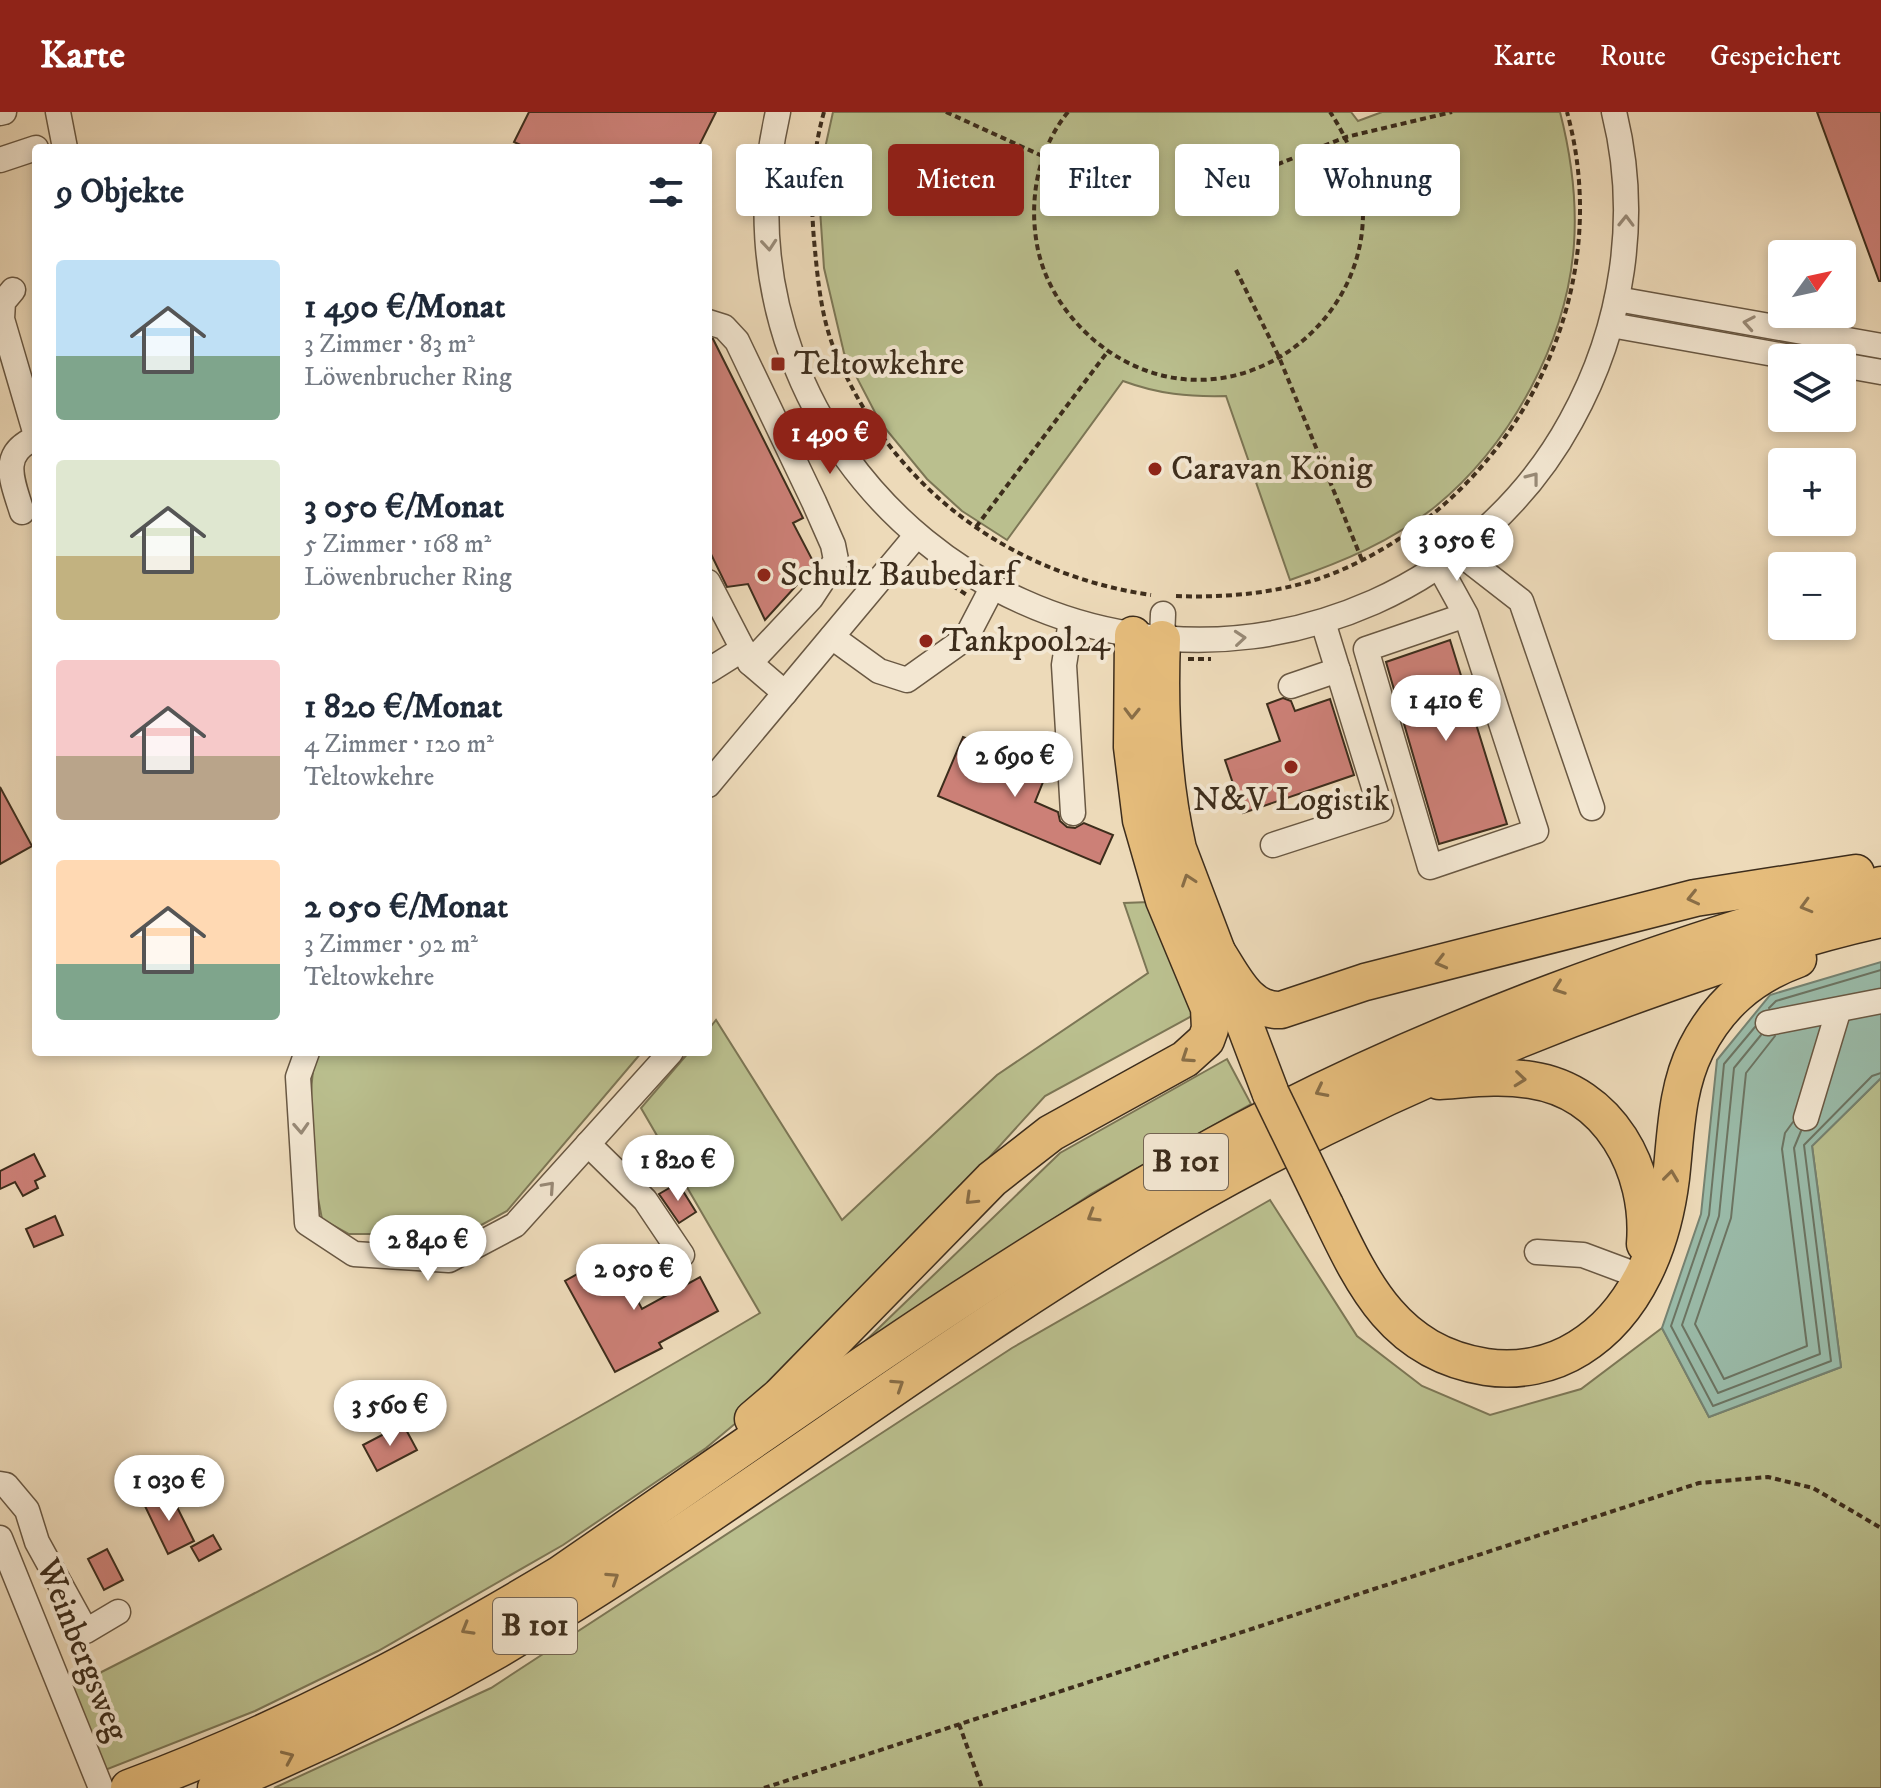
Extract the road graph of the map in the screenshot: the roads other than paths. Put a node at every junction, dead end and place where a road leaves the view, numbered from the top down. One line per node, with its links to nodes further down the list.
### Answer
1 (58, 112): 4 (street)
2 (778, 112): 18 (street, one-way to 18)
3 (1614, 112): 8 (street, one-way to 3)
4 (65, 144)
5 (32, 150): 6 (street)
6 (0, 160)
7 (13, 290): 15 (street)
8 (1617, 299): 10 (street); 11 (street, one-way to 8)
9 (712, 323): 27 (street)
10 (1611, 325): 12 (street); 19 (street, one-way to 10)
11 (1881, 346)
12 (1768, 353)
13 (1856, 368): 14 (street)
14 (1881, 372)
15 (32, 423)
16 (32, 439): 17 (street)
17 (19, 513)
18 (916, 536): 21 (street); 26 (street)
19 (1448, 559): 22 (street); 24 (street); 33 (street)
20 (712, 590): 27 (street)
21 (987, 596): 23 (street); 26 (street)
22 (1466, 615): 22 (street)
23 (1071, 621): 25 (street); 34 (street)
24 (1323, 622): 25 (street, one-way to 24); 29 (street)
25 (1150, 631): 40 (highway)
26 (832, 637): 31 (street)
27 (747, 656): 28 (street); 31 (street)
28 (712, 669)
29 (1338, 670): 30 (street); 35 (street)
30 (1291, 686)
31 (785, 693): 32 (street)
32 (712, 780)
33 (1592, 808)
34 (1073, 813)
35 (1273, 845)
36 (1881, 870): 40 (highway, one-way to 40)
37 (1881, 885): 54 (highway, B 101, one-way to 54)
38 (1881, 919): 46 (highway, B 101)
39 (1881, 931): 51 (highway, one-way to 39)
40 (1204, 958): 51 (highway, bridge); 54 (highway, one-way to 54)
41 (1881, 1001): 42 (street)
42 (1838, 1012): 43 (street); 47 (street)
43 (1768, 1023)
44 (306, 1056): 48 (street, one-way to 48)
45 (667, 1056): 48 (street)
46 (1415, 1083): 51 (highway, one-way to 51); 58 (highway, B 101, one-way to 46)
47 (1806, 1118)
48 (588, 1144): 50 (street)
49 (1537, 1252): 51 (street)
50 (682, 1255)
51 (1642, 1277)
52 (0, 1484): 55 (street)
53 (0, 1538): 56 (street, Weinbergsweg)
54 (559, 1575): 57 (highway, B 101, one-way to 57)
55 (118, 1612)
56 (101, 1788)
57 (129, 1788)
58 (216, 1788)

